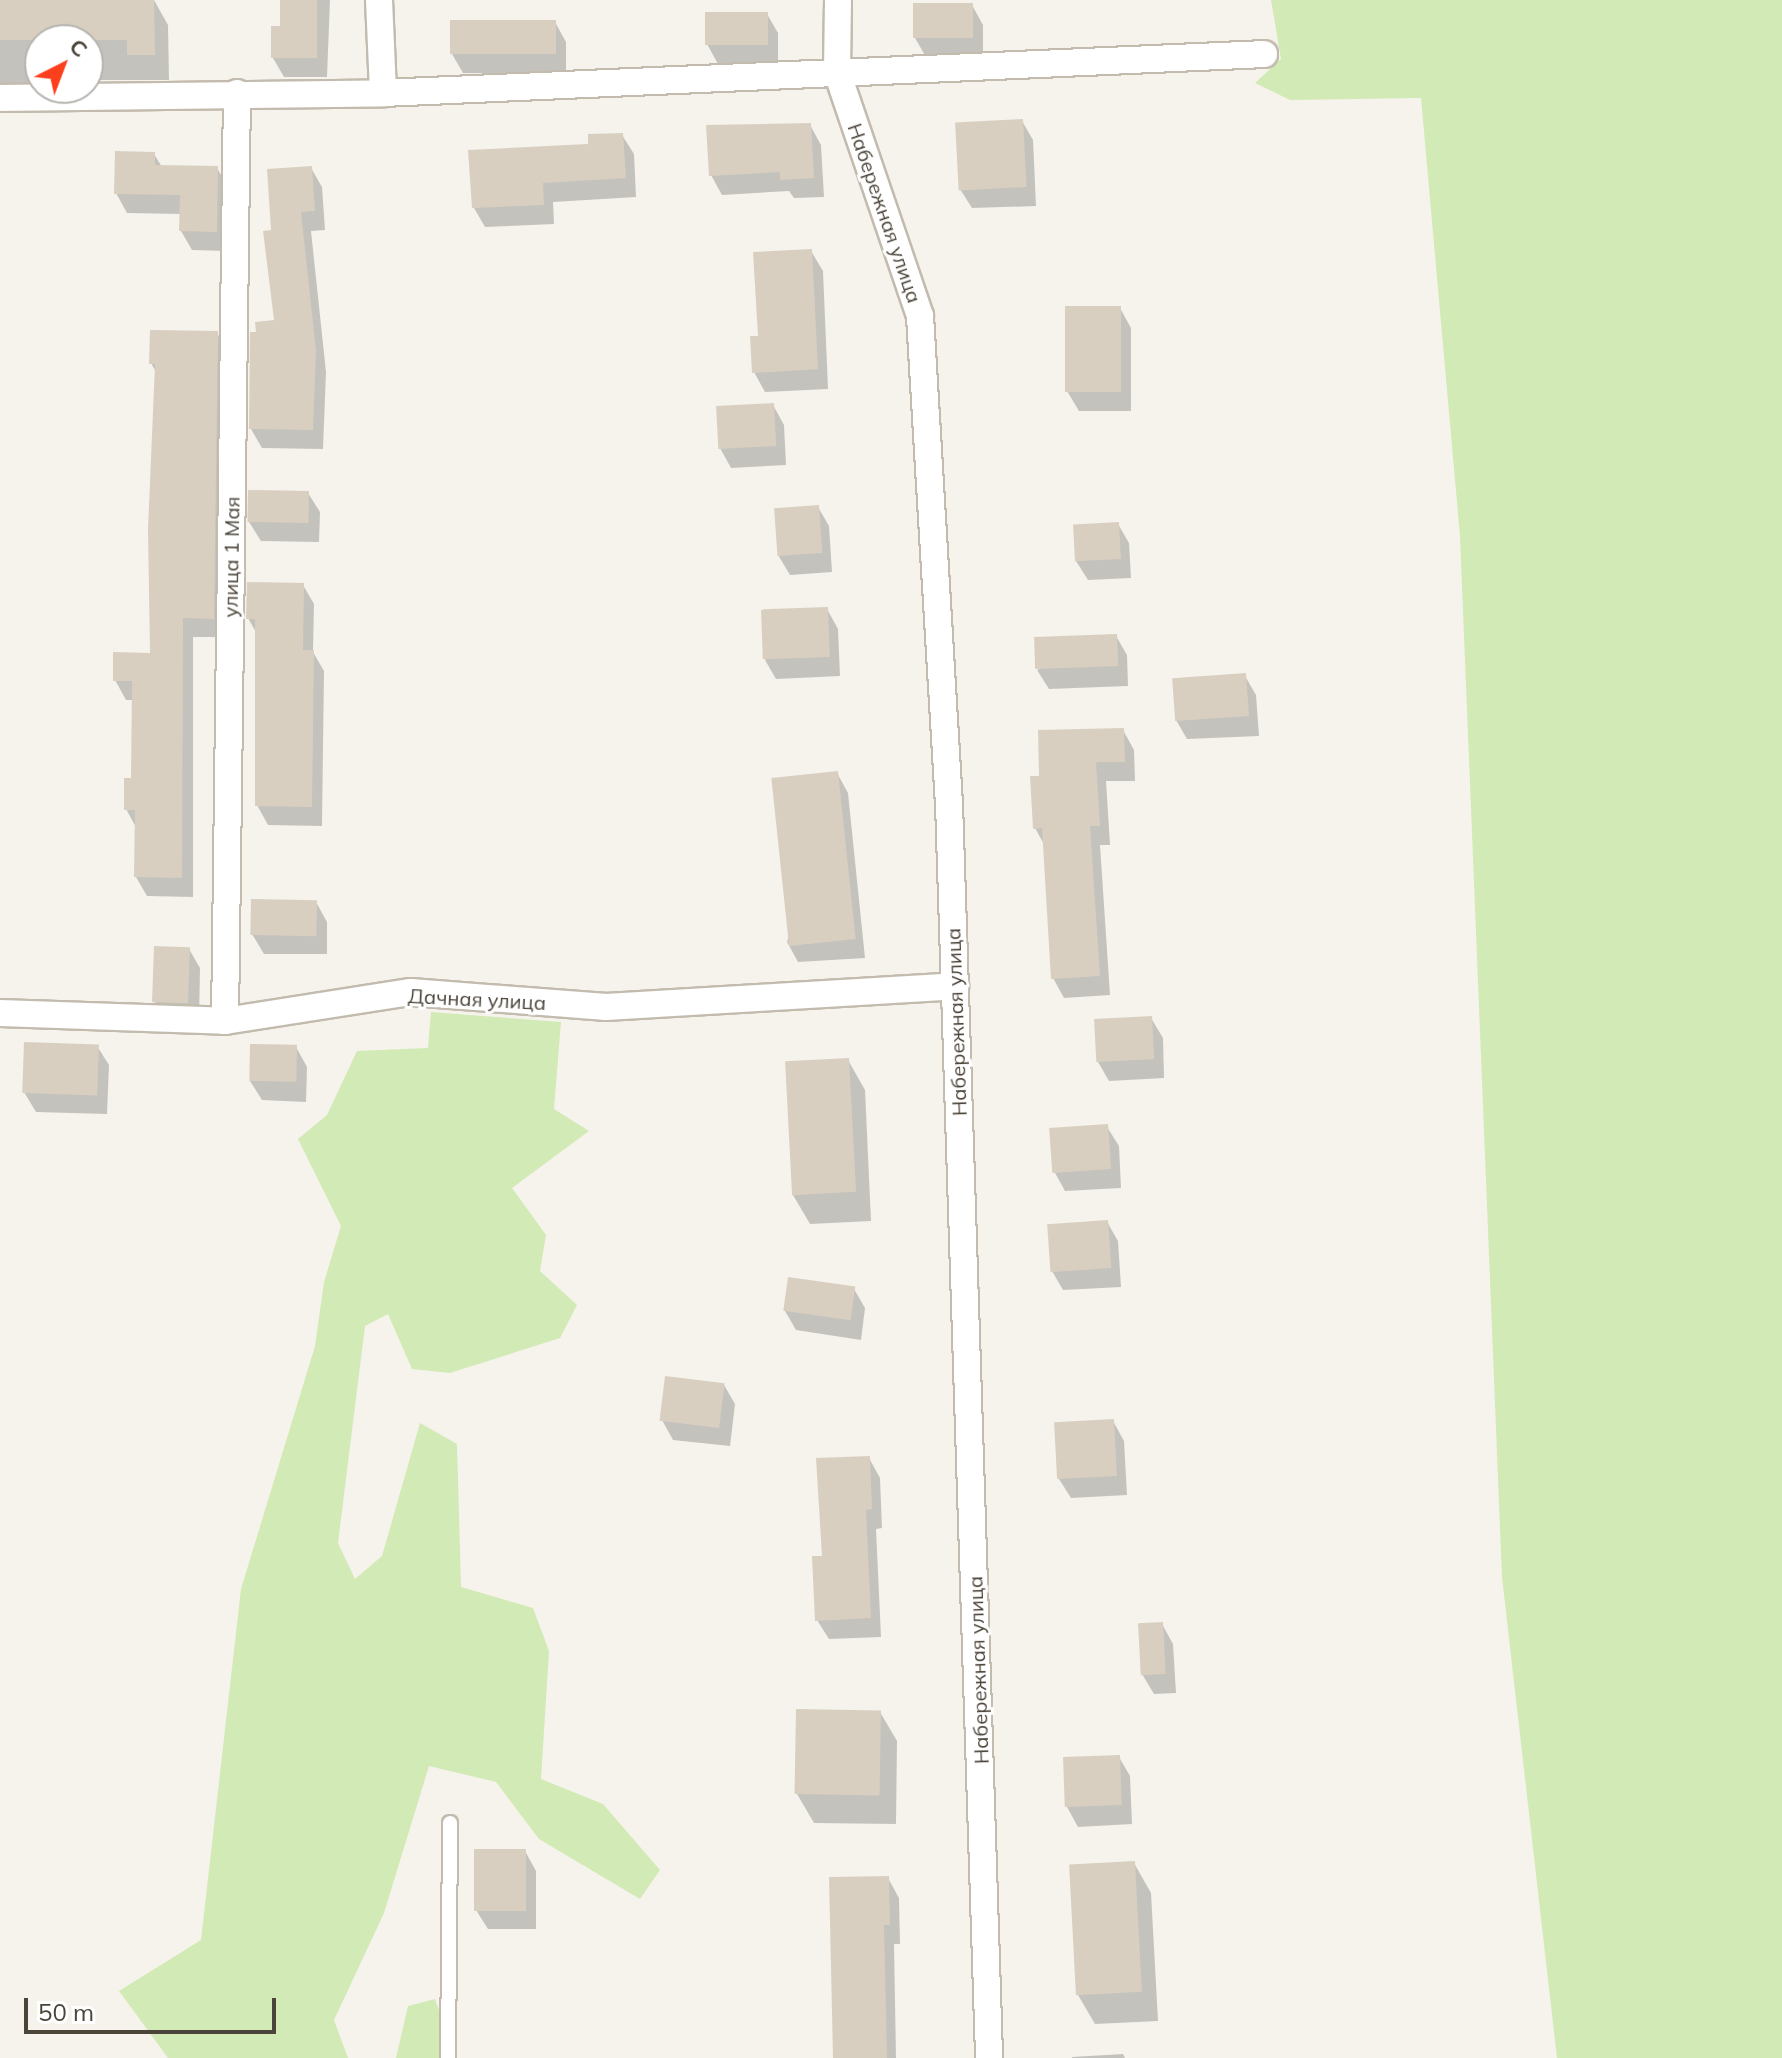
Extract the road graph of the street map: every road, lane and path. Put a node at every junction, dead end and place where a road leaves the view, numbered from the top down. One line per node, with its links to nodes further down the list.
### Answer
1 (379, 0): 6 (street)
2 (838, 0): 4 (street, Набережная улица)
3 (1264, 54): 4 (street)
4 (837, 72): 6 (street); 8 (street, Набережная улица)
5 (237, 93): 6 (street); 7 (street); 10 (street, улица 1 Мая)
6 (383, 93)
7 (0, 98)
8 (955, 986): 10 (street, Дачная улица); 13 (street, Набережная улица)
9 (0, 1013): 10 (street, Дачная улица)
10 (225, 1021)
11 (450, 1823): 12 (lane)
12 (448, 2058)
13 (989, 2058)

